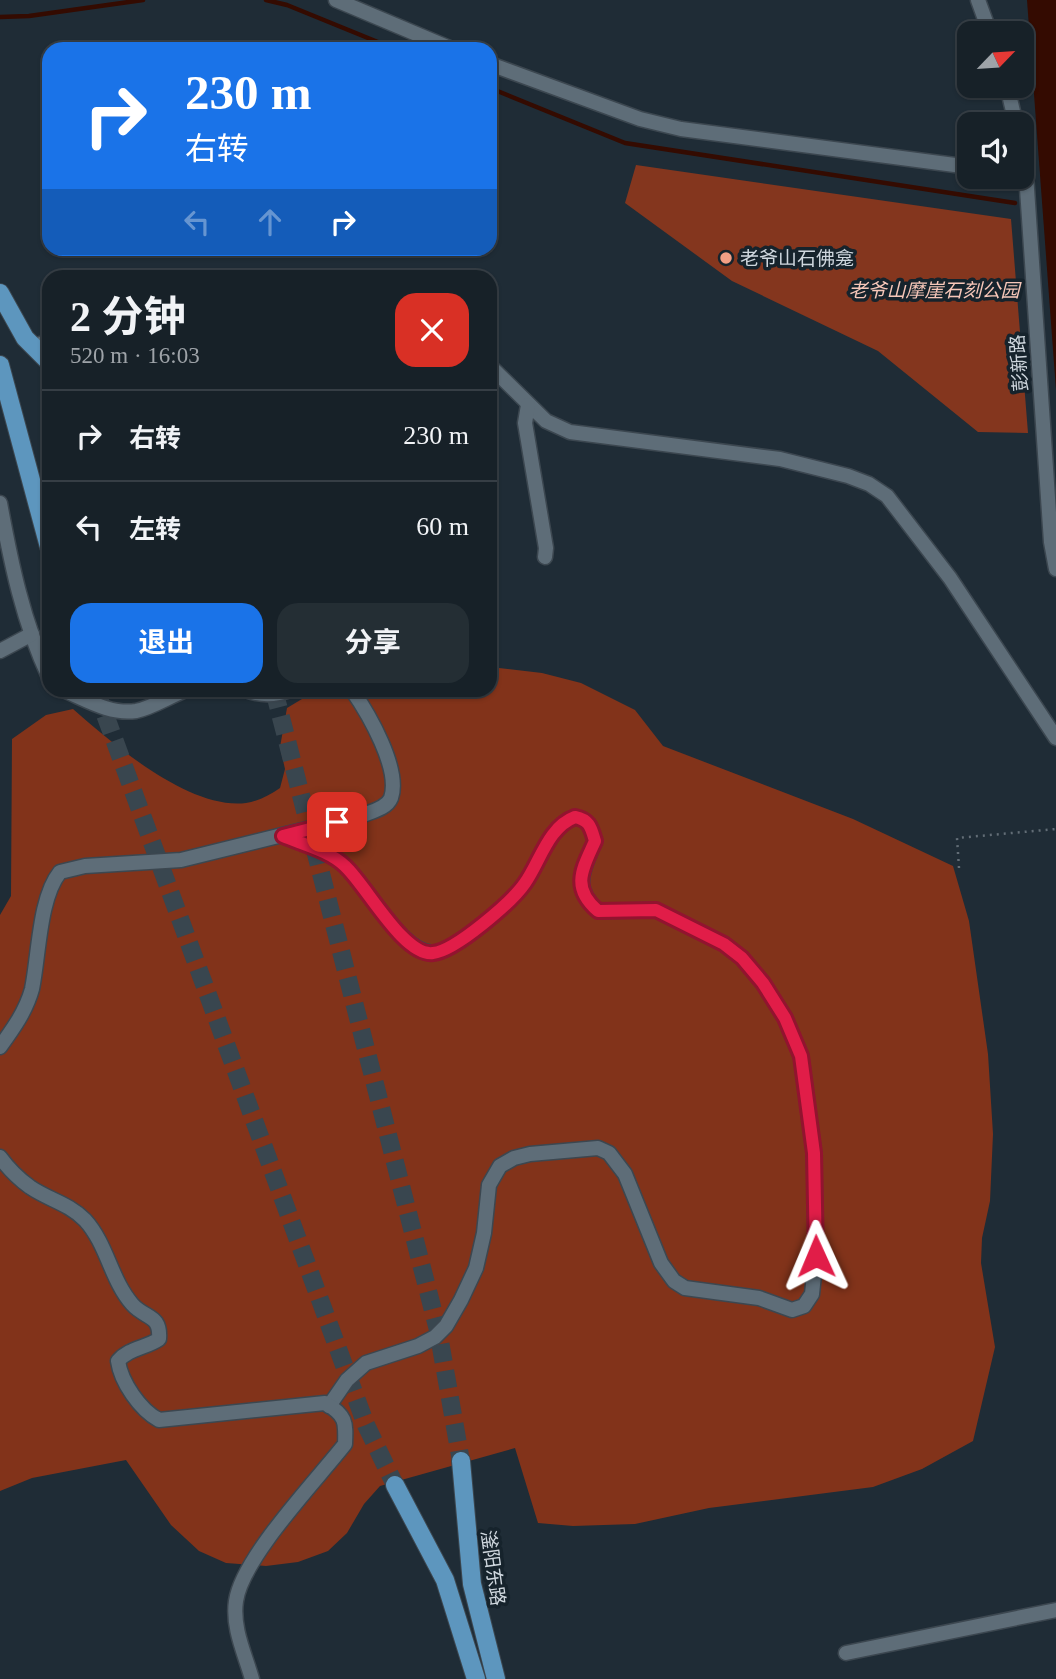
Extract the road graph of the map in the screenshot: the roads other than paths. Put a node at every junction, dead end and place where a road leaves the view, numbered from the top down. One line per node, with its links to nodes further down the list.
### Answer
1 (336, 0): 4 (street)
2 (978, 0): 3 (street)
3 (985, 21)
4 (435, 42)
5 (497, 67): 6 (street)
6 (957, 165)
7 (1025, 189): 16 (street, 彭新路)
8 (0, 293): 9 (main road)
9 (40, 344)
10 (0, 365): 14 (main road)
11 (497, 373): 12 (street)
12 (528, 405): 15 (street); 23 (street)
13 (0, 503): 17 (street)
14 (42, 521)
15 (545, 556)
16 (1056, 569)
17 (32, 634): 18 (street); 19 (street)
18 (0, 651)
19 (42, 659)
20 (79, 697): 21 (street)
21 (170, 697)
22 (356, 697): 24 (street)
23 (1056, 738)
24 (283, 836): 25 (street); 27 (street)
25 (0, 1047)
26 (0, 1157): 27 (street)
27 (329, 1406): 32 (street)
28 (461, 1461): 34 (main road, 滏阳东路)
29 (395, 1485): 33 (main road)
30 (1056, 1610): 31 (street)
31 (846, 1653)
32 (253, 1679)
33 (476, 1679)
34 (496, 1679)

